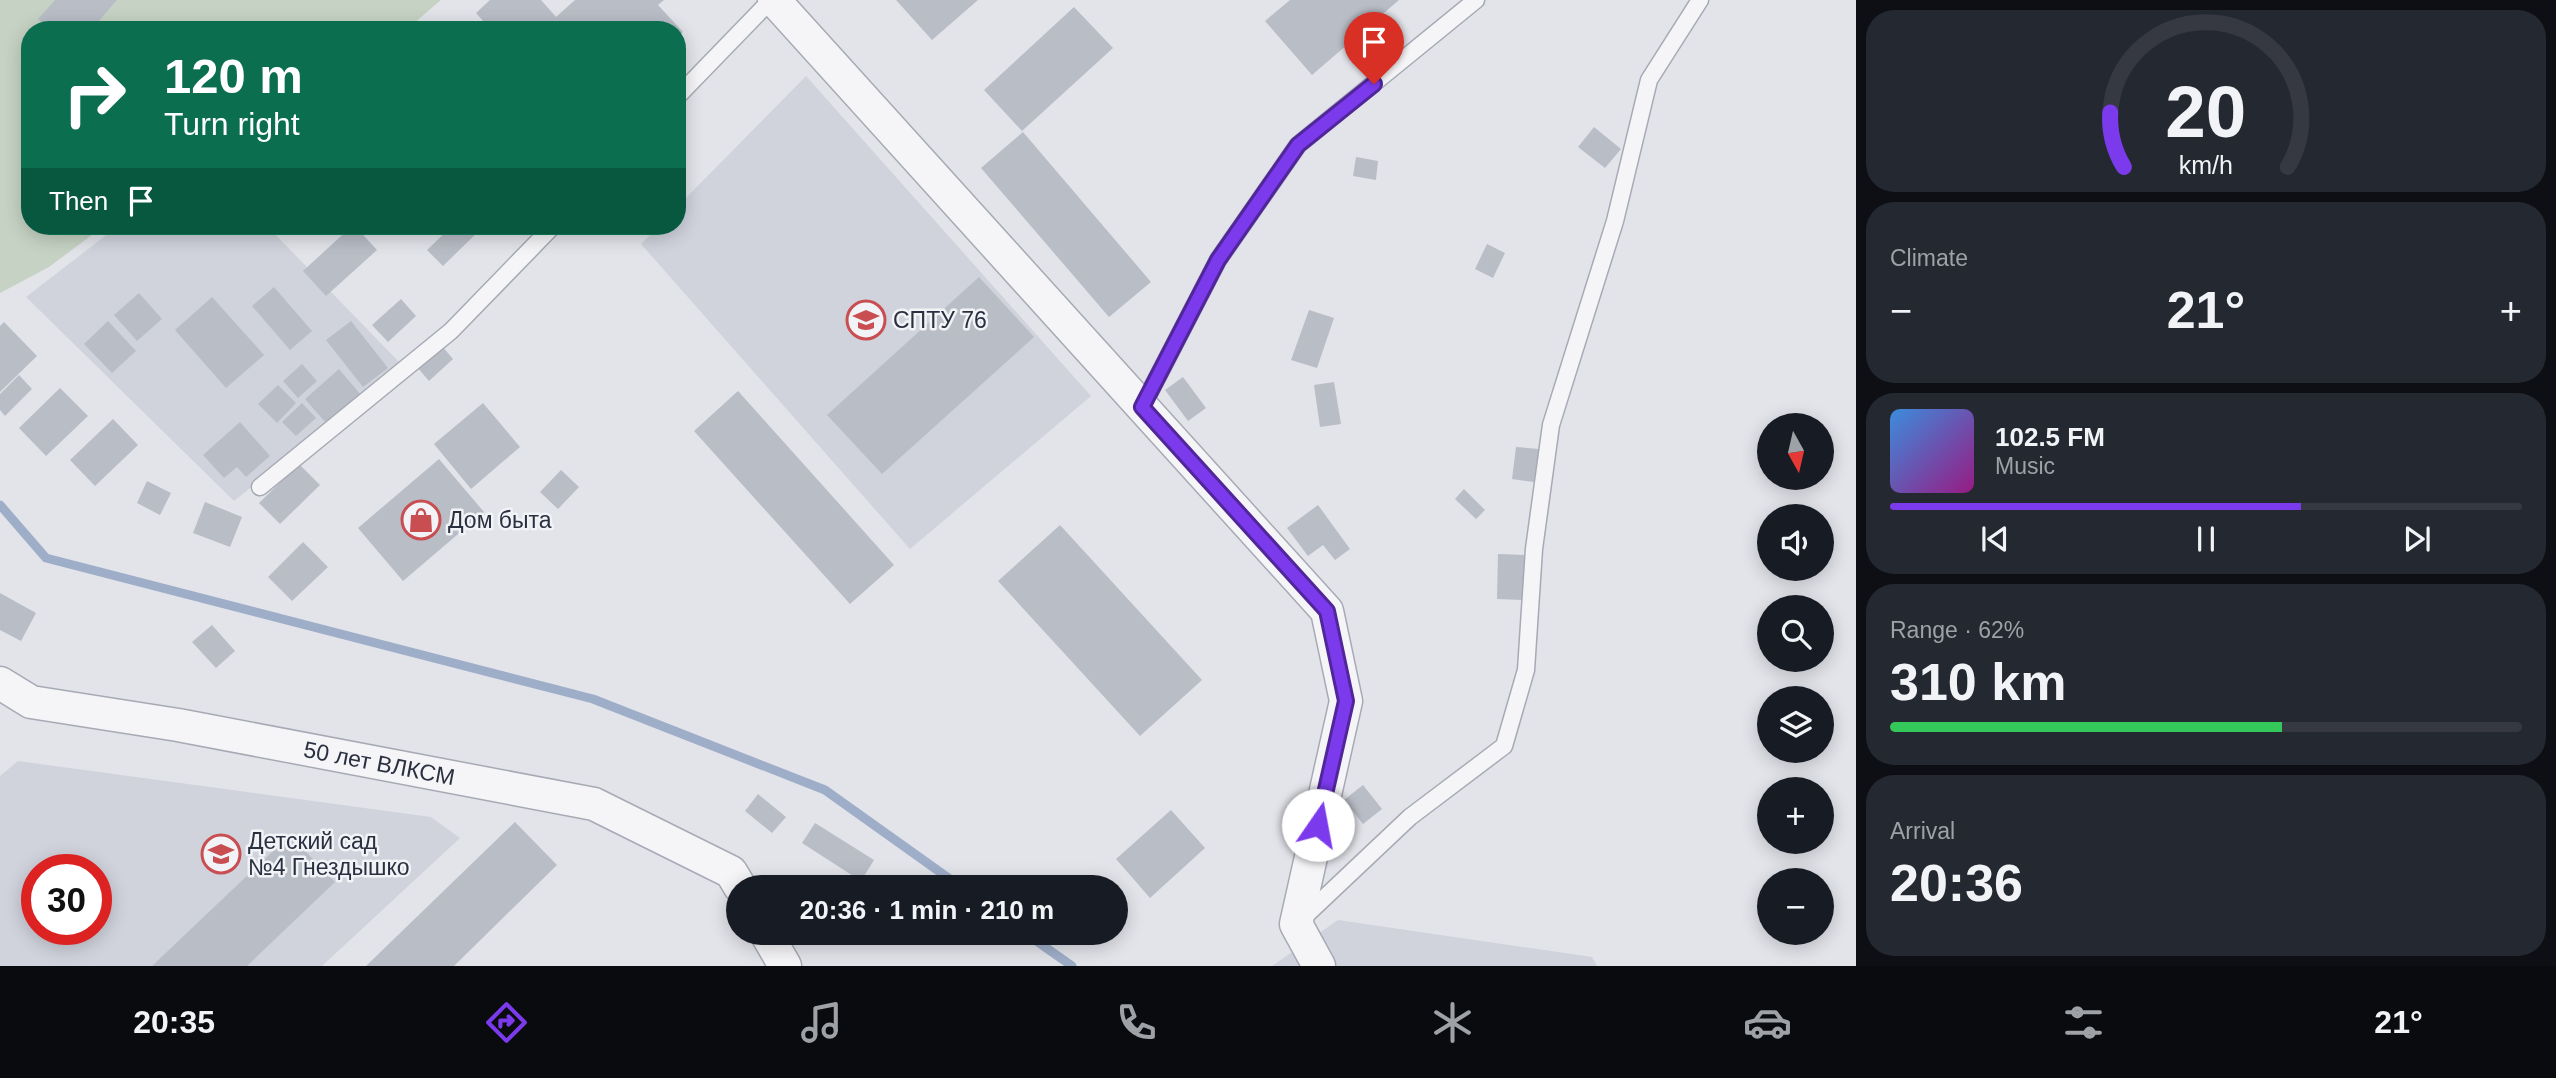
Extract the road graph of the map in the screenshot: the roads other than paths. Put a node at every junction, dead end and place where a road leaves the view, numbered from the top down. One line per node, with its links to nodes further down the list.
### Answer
1 (772, 0): 4 (lane); 6 (street)
2 (1476, 0): 6 (lane)
3 (1700, 0): 10 (lane)
4 (686, 88)
5 (543, 235): 7 (lane)
6 (1142, 407): 10 (street)
7 (260, 487)
8 (0, 683): 9 (street, 50 лет ВЛКСМ)
9 (733, 875)
10 (1296, 924): 13 (street)
11 (773, 945): 12 (street)
12 (785, 966)
13 (1319, 966)

